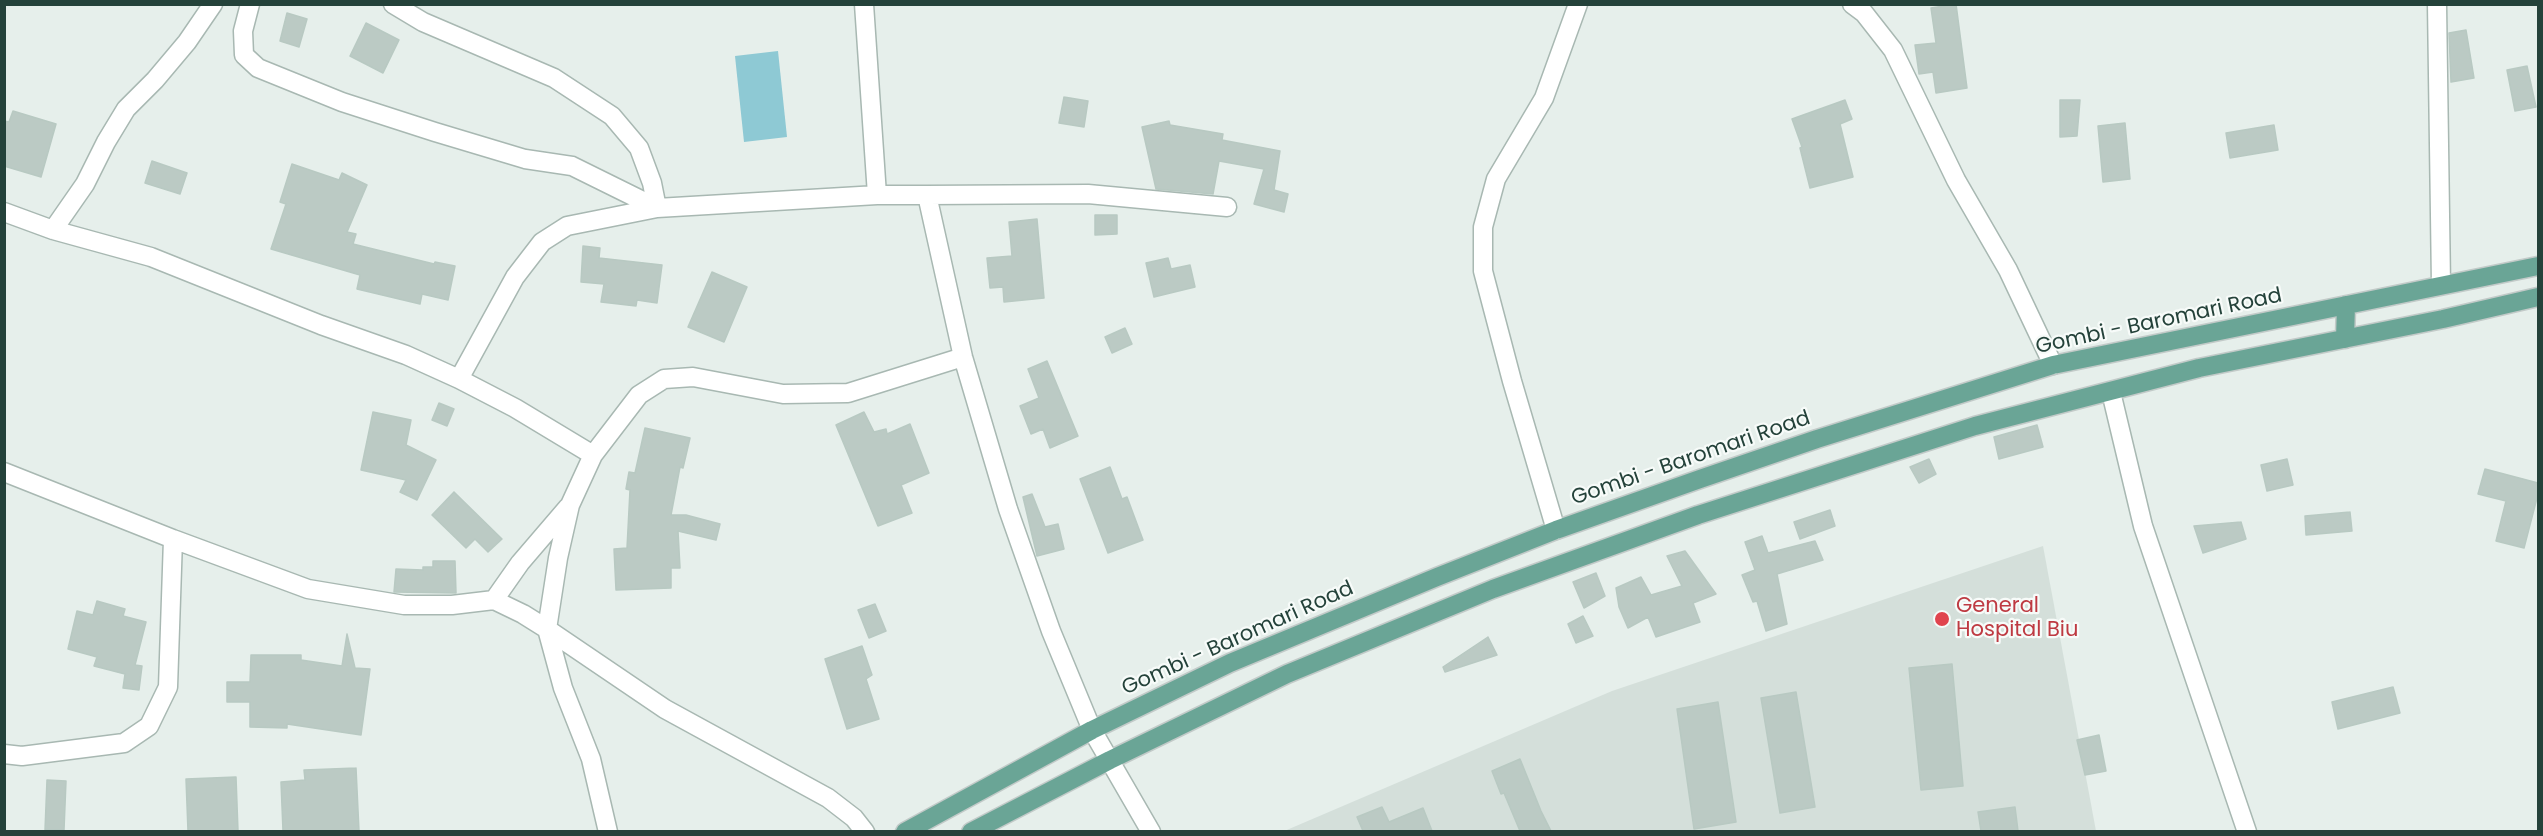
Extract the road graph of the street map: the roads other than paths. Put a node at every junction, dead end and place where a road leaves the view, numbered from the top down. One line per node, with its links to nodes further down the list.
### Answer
1 (213, 4): 13 (street)
2 (250, 4): 11 (street)
3 (393, 4): 11 (street)
4 (864, 4): 8 (street)
5 (1578, 4): 26 (street)
6 (1852, 4): 20 (street)
7 (2438, 4): 15 (street)
8 (877, 195): 9 (street); 11 (street)
9 (927, 195): 10 (street); 19 (street)
10 (1227, 207)
11 (657, 208): 21 (street)
12 (4, 212): 13 (street)
13 (53, 230): 21 (street)
14 (2538, 266): 15 (main road, Gombi - Baromari Road)
15 (2441, 285): 17 (main road, Gombi - Baromari Road)
16 (2538, 297): 18 (main road)
17 (2346, 305): 18 (main road); 20 (main road, Gombi - Baromari Road)
18 (2345, 339): 22 (main road)
19 (963, 357): 23 (street); 30 (street)
20 (2053, 365): 26 (main road, Gombi - Baromari Road)
21 (459, 379): 23 (street)
22 (2111, 392): 32 (main road); 38 (street)
23 (593, 455): 25 (street)
24 (4, 472): 27 (street)
25 (570, 506): 28 (street); 29 (street)
26 (1557, 530): 30 (main road, Gombi - Baromari Road)
27 (173, 539): 28 (street); 31 (street)
28 (494, 600): 29 (street)
29 (547, 629): 33 (street); 34 (street)
30 (1092, 730): 32 (street); 35 (main road, Gombi - Baromari Road)
31 (4, 754)
32 (1110, 760): 36 (main road); 37 (street)
33 (608, 831)
34 (865, 831)
35 (905, 831)
36 (971, 831)
37 (1151, 831)
38 (2247, 831)

